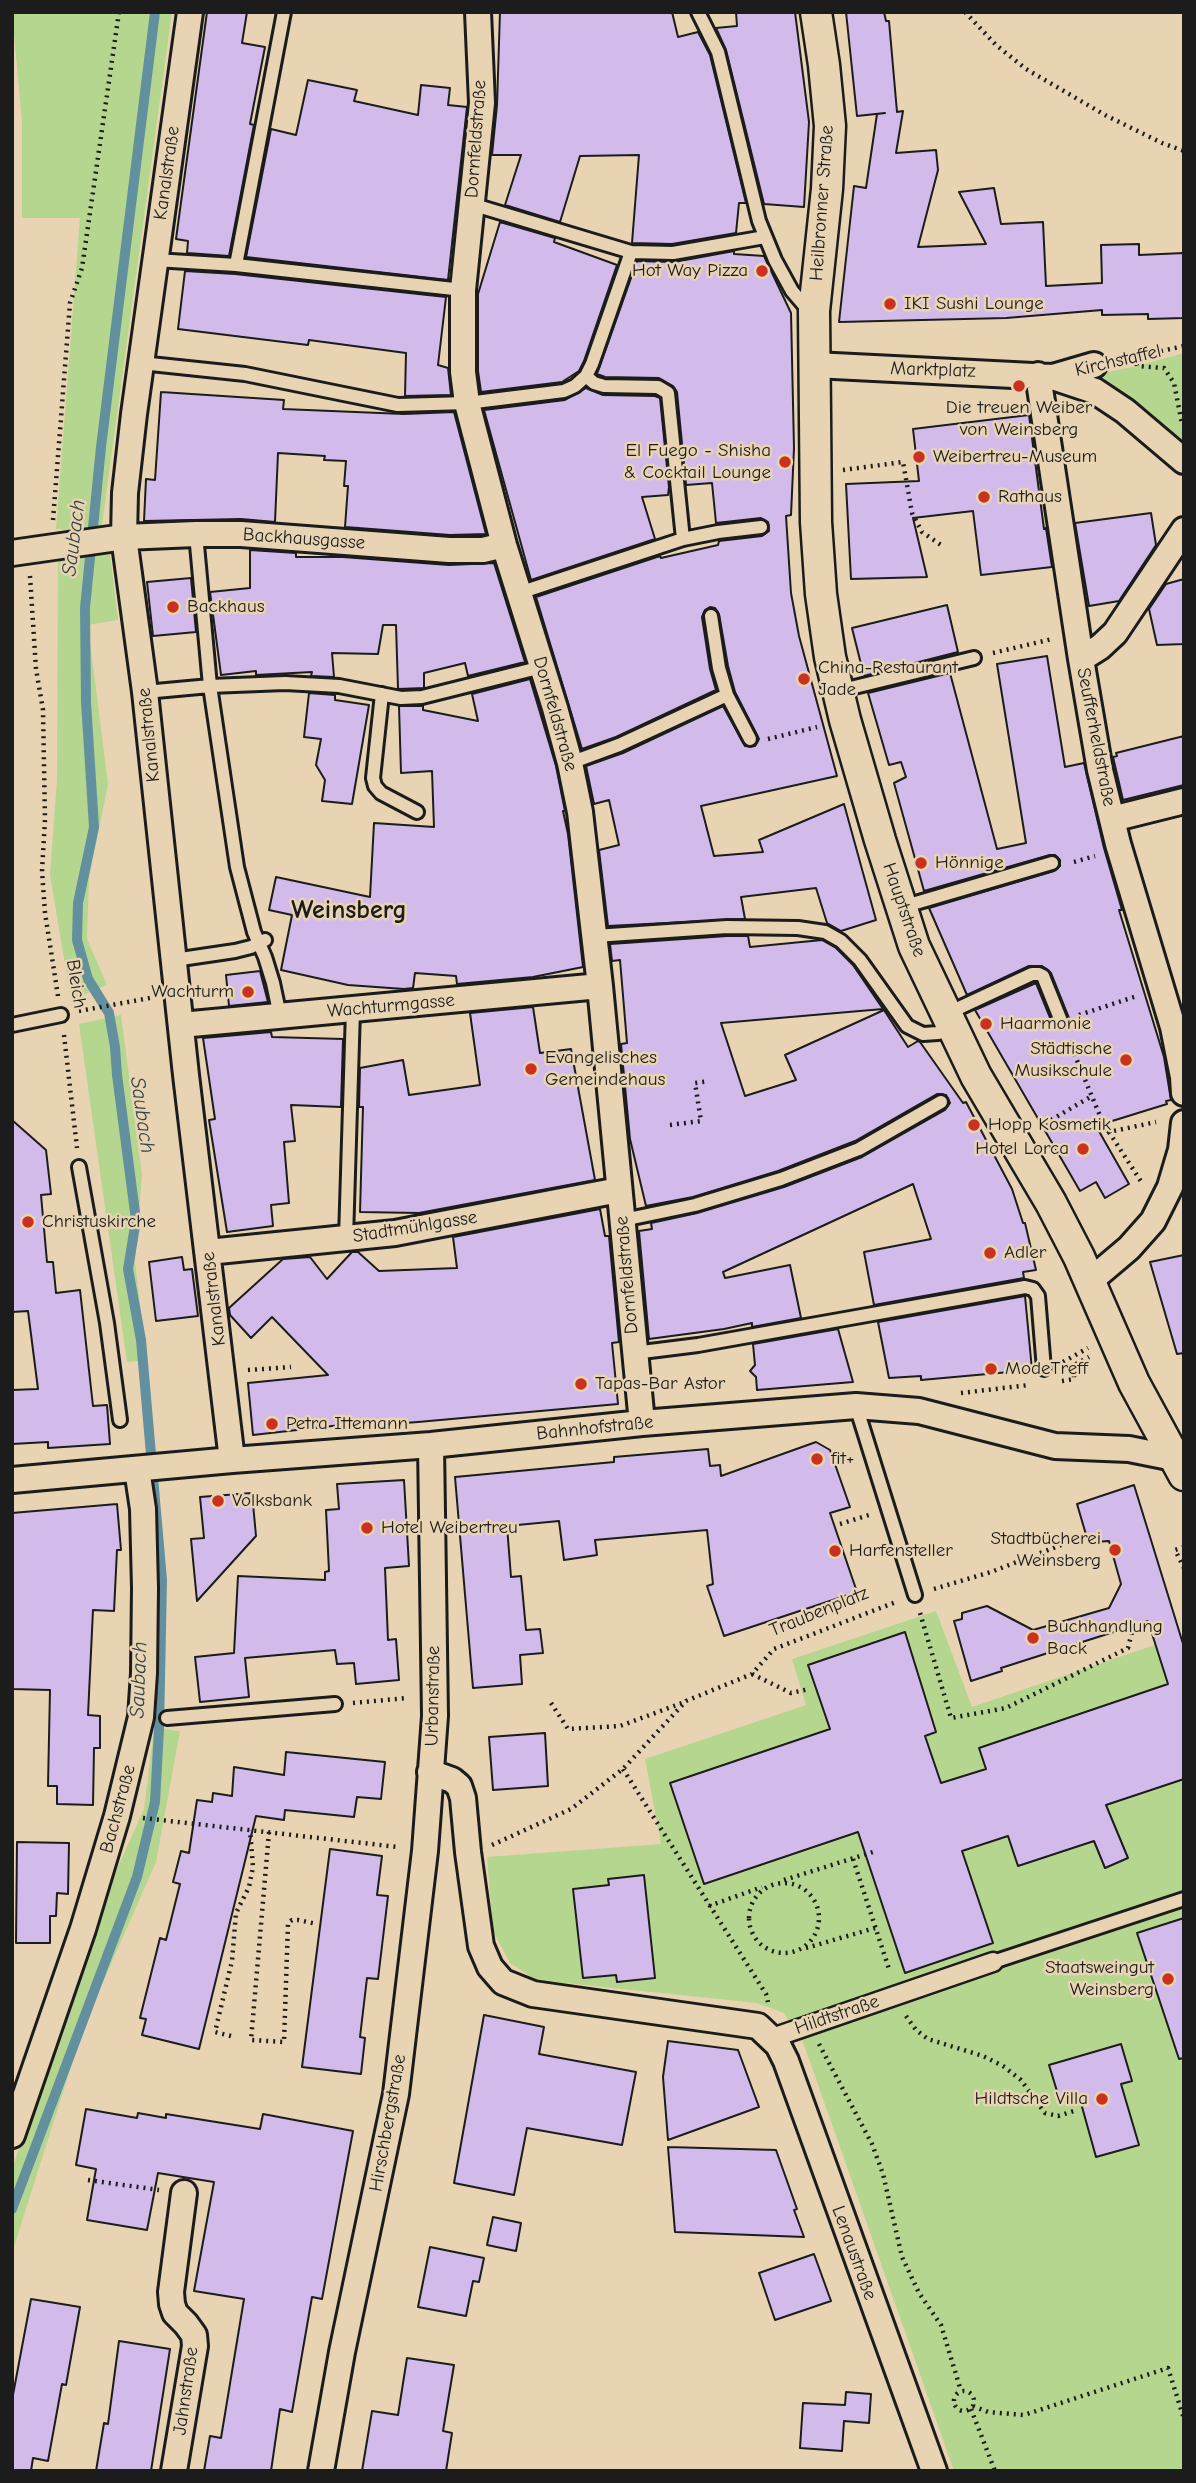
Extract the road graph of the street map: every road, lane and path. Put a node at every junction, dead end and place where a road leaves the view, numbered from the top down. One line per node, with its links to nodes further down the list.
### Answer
1 (120, 12): 34 (path, Bleich)
2 (190, 12): 12 (street, Kanalstraße)
3 (284, 12): 13 (lane)
4 (478, 12): 9 (street, Dornfeldstraße)
5 (698, 12): 10 (lane)
6 (816, 12): 15 (street, Heilbronner Straße)
7 (965, 12): 8 (path)
8 (1184, 151)
9 (471, 204): 11 (lane); 14 (street, Dornfeldstraße)
10 (765, 237): 11 (lane); 15 (lane)
11 (631, 252): 21 (lane)
12 (155, 260): 13 (lane); 18 (street, Kanalstraße)
13 (236, 265): 14 (lane)
14 (463, 290): 23 (street, Dornfeldstraße)
15 (814, 311): 19 (street, Hauptstraße)
16 (1184, 346): 17 (path, Kirchstaffel)
17 (1135, 357): 20 (path, Kirchstaffel); 24 (path)
18 (141, 363): 23 (lane); 30 (street, Kanalstraße)
19 (814, 365): 22 (street, Marktplatz); 43 (street, Hauptstraße)
20 (1094, 365): 22 (street, Kirchstaffel)
21 (586, 376): 23 (lane); 31 (lane)
22 (1045, 376): 25 (street); 40 (street, Seufferheldstraße)
23 (467, 403): 32 (street, Dornfeldstraße)
24 (1184, 432)
25 (1184, 461)
26 (866, 468): 33 (path)
27 (761, 527): 31 (lane)
28 (1184, 530): 40 (street)
29 (196, 534): 30 (street, Backhausgasse); 32 (street, Backhausgasse); 42 (lane)
30 (113, 539): 34 (street, Backhausgasse); 44 (street, Kanalstraße)
31 (683, 539): 35 (lane)
32 (504, 545): 35 (street, Dornfeldstraße)
33 (941, 545)
34 (37, 549): 66 (path, Bleich)
35 (519, 593): 41 (street, Dornfeldstraße)
36 (711, 616): 46 (lane)
37 (1060, 637): 38 (path)
38 (990, 653)
39 (974, 658): 43 (lane)
40 (1081, 659): 53 (street, Seufferheldstraße)
41 (542, 667): 45 (lane); 50 (street, Dornfeldstraße)
42 (210, 686): 44 (lane); 45 (lane); 59 (lane)
43 (838, 691): 57 (street, Hauptstraße)
44 (145, 692): 60 (street, Kanalstraße)
45 (382, 694): 52 (lane)
46 (727, 695): 49 (lane); 50 (lane)
47 (825, 725): 48 (path)
48 (780, 736)
49 (750, 738)
50 (570, 763): 58 (street, Dornfeldstraße)
51 (1184, 801): 53 (street)
52 (417, 812)
53 (1112, 819): 62 (street, Seufferheldstraße)
54 (1103, 854): 56 (path)
55 (1052, 863): 57 (lane)
56 (1071, 863)
57 (902, 907): 69 (street, Hauptstraße)
58 (595, 936): 61 (street, Dornfeldstraße); 69 (lane)
59 (263, 942): 60 (lane); 67 (lane)
60 (174, 960): 72 (street, Kanalstraße)
61 (600, 986): 65 (street, Wachturmgasse); 84 (street, Dornfeldstraße)
62 (1161, 988): 68 (path); 73 (street, Seufferheldstraße)
63 (131, 1001): 64 (path)
64 (82, 1010)
65 (354, 1010): 67 (street, Wachturmgasse); 87 (lane)
66 (61, 1015): 71 (lane); 83 (path, Bleich)
67 (280, 1016): 72 (street, Wachturmgasse)
68 (1075, 1016)
69 (949, 1021): 70 (lane); 89 (street, Hauptstraße)
70 (1061, 1021): 76 (path)
71 (12, 1025)
72 (181, 1025): 88 (street, Kanalstraße)
73 (1183, 1077): 75 (street, Seufferheldstraße)
74 (709, 1081): 80 (path)
75 (1184, 1093)
76 (1092, 1096): 78 (path); 82 (path)
77 (941, 1102): 86 (lane)
78 (1072, 1108)
79 (1184, 1123): 85 (street)
80 (670, 1125)
81 (1127, 1130): 82 (path)
82 (1110, 1132): 85 (path)
83 (79, 1167): 100 (lane)
84 (619, 1190): 86 (street, Dornfeldstraße); 87 (street, Stadtmühlgasse)
85 (1159, 1209): 89 (street)
86 (623, 1220): 91 (street, Dornfeldstraße)
87 (346, 1238): 88 (street, Stadtmühlgasse)
88 (208, 1252): 95 (street, Kanalstraße)
89 (1090, 1281): 104 (street, Hauptstraße)
90 (1088, 1348): 94 (path)
91 (633, 1353): 94 (lane); 101 (street, Dornfeldstraße)
92 (1074, 1365): 96 (path)
93 (292, 1367): 95 (path)
94 (1050, 1368)
95 (222, 1371): 103 (street, Kanalstraße)
96 (1074, 1379)
97 (1033, 1384): 99 (path)
98 (856, 1406): 99 (street, Bahnhofstraße); 101 (street, Bahnhofstraße); 112 (lane)
99 (919, 1411): 104 (street, Bahnhofstraße)
100 (120, 1420)
101 (642, 1423): 102 (street, Bahnhofstraße)
102 (431, 1445): 103 (street, Bahnhofstraße); 122 (street, Urbanstraße)
103 (232, 1460): 105 (street, Bahnhofstraße)
104 (1180, 1463)
105 (140, 1468): 106 (street, Bahnhofstraße); 143 (street, Bachstraße)
106 (12, 1480)
107 (871, 1514): 108 (path)
108 (840, 1524)
109 (1074, 1539): 112 (path, Traubenplatz)
110 (1184, 1547): 111 (path)
111 (1184, 1568)
112 (915, 1595): 113 (path); 114 (path, Traubenplatz)
113 (1132, 1632)
114 (752, 1674): 115 (path); 117 (path, Traubenplatz)
115 (809, 1689)
116 (396, 1699): 119 (path)
117 (686, 1701): 118 (path); 121 (path, Traubenplatz)
118 (551, 1703)
119 (335, 1704): 120 (lane)
120 (167, 1718)
121 (623, 1769): 127 (path, Traubenplatz); 132 (path)
122 (430, 1772): 127 (street, Urbanstraße); 150 (street, Hirschbergstraße)
123 (153, 1819): 124 (path)
124 (250, 1830): 125 (path); 140 (path)
125 (269, 1832): 126 (path); 133 (path)
126 (378, 1844)
127 (468, 1852): 137 (street, Urbanstraße)
128 (873, 1852): 129 (path)
129 (853, 1858): 130 (path); 134 (path)
130 (774, 1883): 132 (path); 135 (path); 135 (path)
131 (1184, 1899): 136 (lane, Hildtstraße)
132 (709, 1906): 141 (path)
133 (317, 1924)
134 (875, 1928): 135 (path); 138 (path)
135 (798, 1951)
136 (993, 1962): 138 (street, Hildtstraße)
137 (490, 1967): 141 (street, Hildtstraße)
138 (897, 1995): 139 (street, Hildtstraße); 142 (path)
139 (808, 2025): 141 (street, Hildtstraße); 146 (path)
140 (231, 2036)
141 (772, 2038): 151 (street, Lenaustraße)
142 (1077, 2110)
143 (12, 2135)
144 (88, 2179): 145 (path)
145 (184, 2193): 149 (street, Jahnstraße)
146 (961, 2391): 147 (path); 147 (path)
147 (972, 2408): 148 (path); 152 (path)
148 (1184, 2419)
149 (174, 2471)
150 (321, 2471)
151 (934, 2471)
152 (995, 2471)

